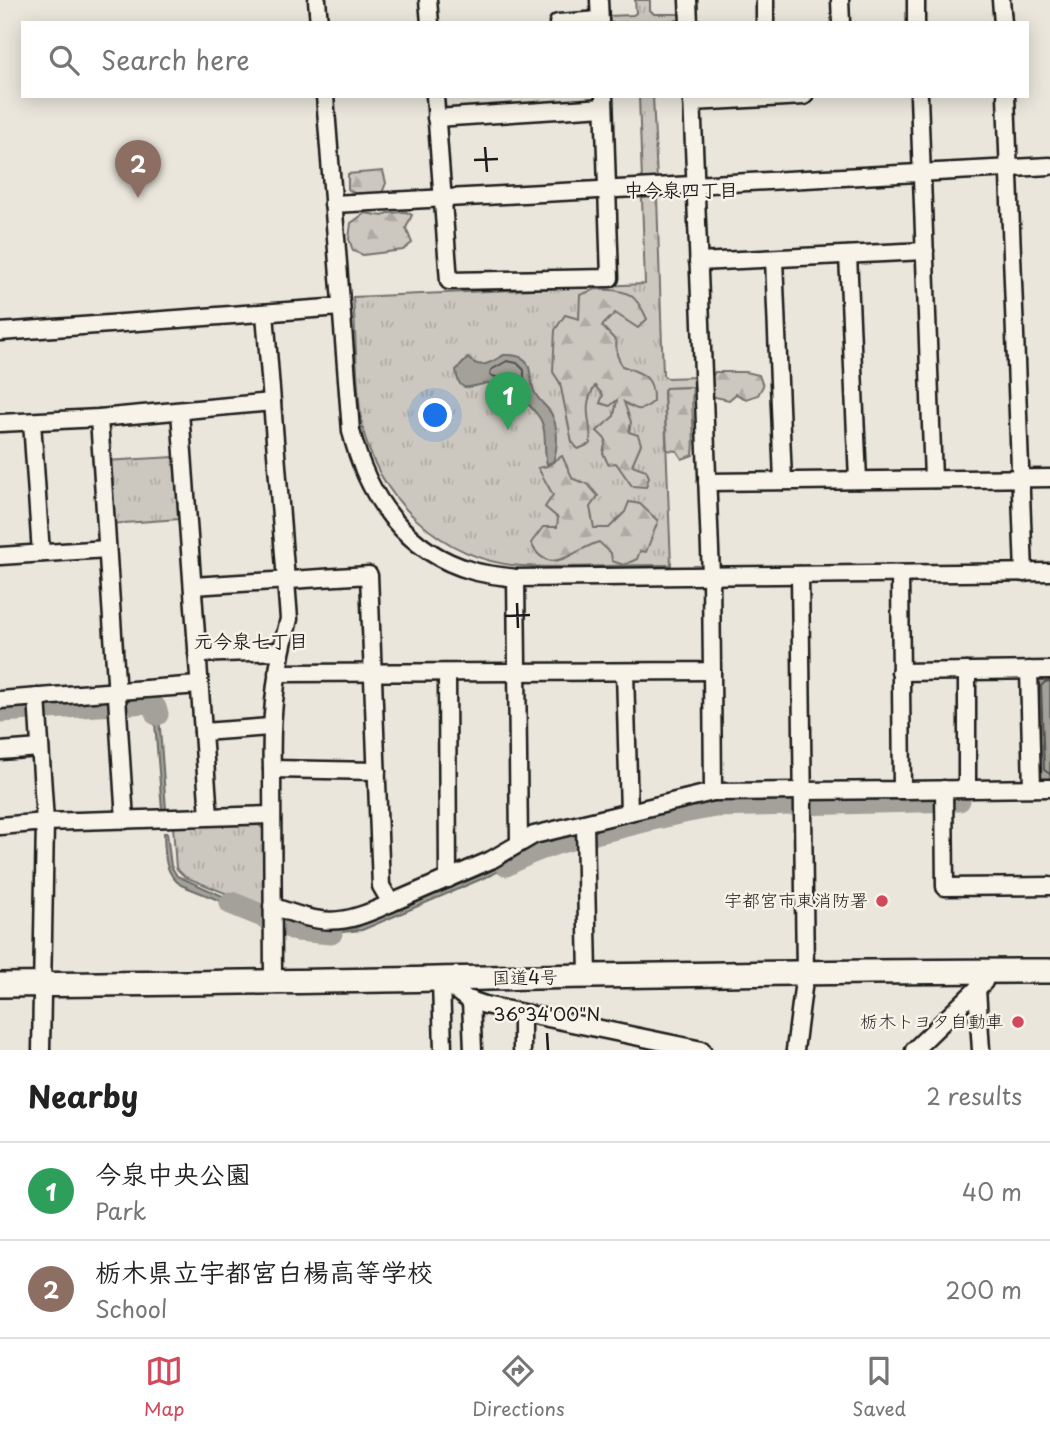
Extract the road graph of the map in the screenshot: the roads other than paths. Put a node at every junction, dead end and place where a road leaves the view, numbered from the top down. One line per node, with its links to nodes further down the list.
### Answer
1 (317, 0): 9 (street)
2 (428, 0): 10 (street)
3 (599, 0): 11 (street)
4 (688, 0): 12 (street)
5 (765, 0): 13 (street)
6 (840, 0): 14 (street)
7 (915, 0): 15 (street)
8 (1002, 0): 16 (street)
9 (319, 21)
10 (430, 21)
11 (600, 21)
12 (689, 21)
13 (765, 21)
14 (841, 21)
15 (916, 21)
16 (1003, 21)
17 (325, 98): 32 (street)
18 (435, 98): 25 (street)
19 (730, 98): 22 (street)
20 (919, 98): 28 (street)
21 (1006, 98): 27 (street)
22 (692, 99): 29 (street)
23 (604, 102): 24 (street); 30 (street)
24 (522, 104): 25 (street)
25 (436, 118): 31 (street)
26 (1050, 166): 27 (street)
27 (1009, 168): 28 (street); 47 (street)
28 (922, 172): 29 (street); 33 (street)
29 (695, 186): 30 (street); 36 (street)
30 (608, 190): 31 (street); 31 (street)
31 (442, 199): 32 (street)
32 (333, 204): 37 (street)
33 (925, 251): 34 (street); 46 (street)
34 (848, 255): 35 (street); 48 (street)
35 (774, 259): 36 (street); 49 (street)
36 (698, 262): 50 (street)
37 (341, 307): 38 (street); 59 (street)
38 (265, 313): 39 (street); 40 (street)
39 (0, 332)
40 (272, 402): 41 (street); 60 (street)
41 (180, 411): 42 (street); 61 (street)
42 (99, 418): 43 (street); 51 (street)
43 (32, 422): 44 (street); 52 (street)
44 (0, 423)
45 (1050, 478): 47 (street)
46 (933, 479): 47 (street); 48 (street)
47 (1022, 479): 55 (street)
48 (859, 480): 49 (street)
49 (783, 481): 50 (street)
50 (707, 482): 57 (street)
51 (107, 548): 52 (street); 75 (street)
52 (41, 553): 53 (street)
53 (0, 556)
54 (1050, 572): 55 (street)
55 (1024, 573): 56 (street)
56 (900, 574): 58 (street); 69 (street)
57 (711, 575): 58 (street); 59 (street); 66 (street)
58 (800, 575): 89 (street)
59 (516, 578): 72 (street)
60 (285, 580): 61 (street); 62 (street); 73 (street)
61 (193, 586): 63 (street)
62 (280, 651): 63 (street); 70 (street)
63 (197, 654): 74 (street)
64 (1029, 670): 65 (street); 67 (street); 84 (street)
65 (1050, 670)
66 (712, 671): 68 (street); 90 (street)
67 (967, 671): 69 (street); 87 (street)
68 (625, 672): 72 (street); 91 (street)
69 (900, 672): 88 (street)
70 (277, 673): 73 (street); 78 (street)
71 (447, 673): 72 (street); 73 (street); 99 (street)
72 (517, 673): 98 (street)
73 (373, 674): 83 (street)
74 (199, 685): 75 (street); 79 (street)
75 (116, 692): 76 (street); 94 (street)
76 (37, 697): 77 (street); 80 (street)
77 (0, 700)
78 (270, 727): 79 (street); 82 (street)
79 (203, 732): 93 (street)
80 (40, 748): 81 (street); 95 (street)
81 (0, 751)
82 (272, 769): 83 (street); 92 (street)
83 (377, 771): 101 (street)
84 (1032, 788): 85 (street); 87 (street)
85 (1050, 788)
86 (944, 789): 87 (street); 88 (street); 100 (street)
87 (967, 789)
88 (902, 790): 89 (street)
89 (802, 791): 90 (street); 104 (street)
90 (713, 792): 91 (street)
91 (629, 812): 96 (street)
92 (271, 815): 93 (street); 102 (street)
93 (209, 816): 94 (street)
94 (125, 820): 95 (street)
95 (46, 822): 97 (street); 110 (street)
96 (585, 823): 98 (street); 105 (street)
97 (0, 826)
98 (519, 842): 99 (street)
99 (448, 879): 101 (street)
100 (1050, 886)
101 (391, 903): 102 (street)
102 (272, 905): 108 (street)
103 (1050, 971): 107 (highway, 国道4号)
104 (805, 973): 105 (highway, 国道4号); 107 (highway, 国道4号); 118 (street)
105 (588, 977): 106 (highway, 国道4号)
106 (441, 980): 108 (highway, 国道4号); 111 (street); 114 (street)
107 (982, 980): 119 (street); 120 (street)
108 (273, 983): 110 (highway, 国道4号)
109 (0, 985): 110 (highway, 国道4号)
110 (43, 985): 113 (street)
111 (471, 1000): 112 (street); 115 (street)
112 (522, 1013): 116 (street); 117 (street)
113 (41, 1050)
114 (443, 1050)
115 (473, 1050)
116 (522, 1050)
117 (702, 1050)
118 (795, 1050)
119 (914, 1050)
120 (981, 1050)

